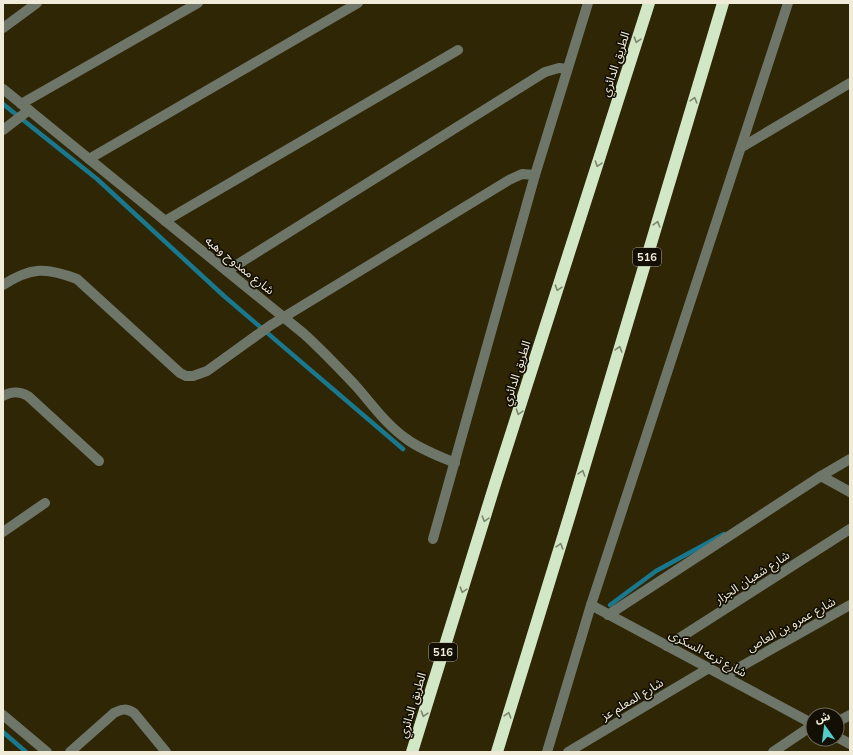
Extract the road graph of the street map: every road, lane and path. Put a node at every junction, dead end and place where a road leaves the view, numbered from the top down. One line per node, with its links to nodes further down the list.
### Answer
1 (38, 3): 8 (street)
2 (198, 3): 13 (street)
3 (358, 3): 16 (street)
4 (588, 3): 10 (street)
5 (649, 3): 44 (highway, الطريق الدائري / 516, one-way to 44)
6 (723, 3): 45 (highway, 516, one-way to 6)
7 (788, 3): 15 (street)
8 (3, 28)
9 (458, 50): 18 (street)
10 (568, 70): 17 (street); 19 (street)
11 (850, 82): 15 (street)
12 (3, 89): 13 (street, شارع ممدوح وهبه)
13 (25, 110): 14 (street); 16 (street, شارع ممدوح وهبه)
14 (3, 130)
15 (742, 147): 33 (street)
16 (90, 159): 18 (street, شارع ممدوح وهبه)
17 (535, 175): 21 (street); 25 (street)
18 (165, 220): 19 (street, شارع ممدوح وهبه)
19 (227, 271): 21 (street, شارع ممدوح وهبه)
20 (3, 285): 21 (street)
21 (284, 317): 25 (street, شارع ممدوح وهبه)
22 (3, 396): 24 (street)
23 (850, 459): 26 (street)
24 (99, 461)
25 (455, 463): 31 (street)
26 (821, 476): 27 (street); 34 (street)
27 (850, 492)
28 (45, 503): 30 (street)
29 (850, 529): 35 (street, شارع شعبان الجزار)
30 (3, 532)
31 (433, 539)
32 (850, 605): 37 (street, شارع عمرو بن العاص)
33 (591, 606): 34 (street, شارع ترعه السكرى); 46 (street)
34 (608, 614): 35 (street, شارع ترعه السكرى)
35 (667, 646): 36 (street, شارع ترعه السكرى)
36 (709, 668): 37 (street, شارع ترعه السكرى); 47 (street, شارع المعلم عز)
37 (724, 676): 39 (street, شارع ترعه السكرى)
38 (3, 715): 41 (street)
39 (805, 720)
40 (805, 730): 48 (street)
41 (47, 752)
42 (70, 752): 43 (street)
43 (166, 752)
44 (412, 752)
45 (497, 752)
46 (547, 752)
47 (568, 752)
48 (773, 752)

